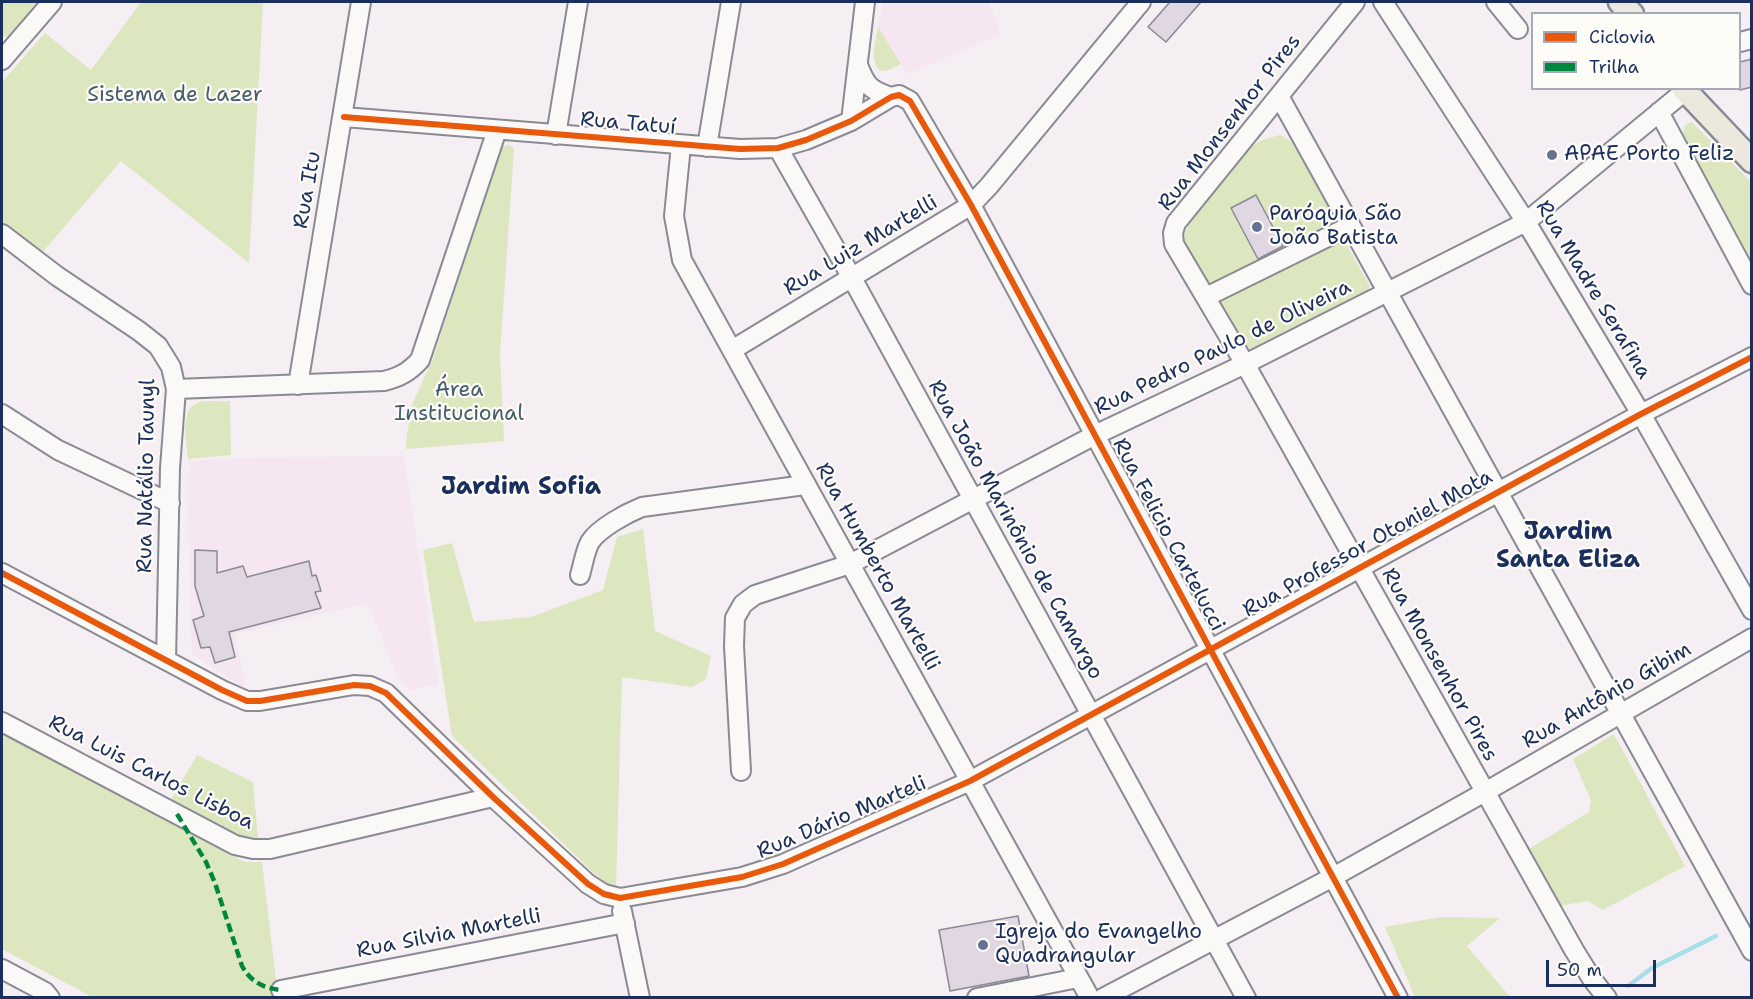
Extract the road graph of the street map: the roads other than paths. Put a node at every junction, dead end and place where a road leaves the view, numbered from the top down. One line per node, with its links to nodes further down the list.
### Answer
1 (52, 2): 11 (street)
2 (361, 2): 17 (street, Rua Itu)
3 (578, 2): 20 (street)
4 (731, 2): 22 (street)
5 (865, 2): 12 (street)
6 (1141, 2): 25 (street, Rua Luiz Martelli)
7 (1355, 2): 15 (street, Rua Monsenhor Pires)
8 (1383, 2): 26 (street, Rua Madre Serafina)
9 (1496, 2): 10 (street)
10 (1518, 29)
11 (2, 58)
12 (858, 64): 14 (street, Rua Felicio Cartelucci); 18 (street)
13 (1684, 90): 16 (street, Rua Pedro Paulo de Oliveira); 24 (main road)
14 (895, 96): 18 (street, Rua Tatuí); 25 (street, Rua Felicio Cartelucci)
15 (1278, 96): 27 (street); 32 (street, Rua Monsenhor Pires)
16 (1659, 112): 26 (street, Rua Pedro Paulo de Oliveira); 30 (street)
17 (344, 117): 19 (street, Rua Tatuí); 36 (street, Rua Itu)
18 (851, 121): 23 (street, Rua Tatuí)
19 (496, 129): 20 (street, Rua Tatuí); 36 (street)
20 (556, 135): 21 (street, Rua Tatuí)
21 (681, 145): 22 (street, Rua Tatuí); 33 (street, Rua Humberto Martelli)
22 (707, 147): 23 (street, Rua Tatuí)
23 (778, 148): 29 (street, Rua João Marinônio de Camargo)
24 (1752, 161)
25 (971, 205): 29 (street, Rua Luiz Martelli); 40 (street, Rua Felicio Cartelucci)
26 (1526, 222): 31 (street, Rua Pedro Paulo de Oliveira); 39 (street, Rua Madre Serafina)
27 (1350, 226): 31 (street); 32 (street)
28 (2, 234): 37 (street, Rua Natálio Taunyl)
29 (852, 278): 33 (street, Rua Luiz Martelli); 43 (street, Rua João Marinônio de Camargo)
30 (1752, 285)
31 (1388, 292): 35 (street, Rua Pedro Paulo de Oliveira); 42 (street)
32 (1206, 297): 35 (street, Rua Monsenhor Pires)
33 (732, 350): 41 (street, Rua Humberto Martelli)
34 (1752, 357): 39 (street, Rua Professor Otoniel Mota)
35 (1245, 364): 40 (street, Rua Pedro Paulo de Oliveira); 46 (street, Rua Monsenhor Pires)
36 (298, 385): 37 (street)
37 (176, 390): 44 (street, Rua Natálio Taunyl)
38 (2, 414): 44 (street)
39 (1641, 414): 42 (street, Rua Professor Otoniel Mota); 49 (street, Rua Madre Serafina)
40 (1095, 435): 43 (street, Rua Pedro Paulo de Oliveira); 51 (street, Rua Felicio Cartelucci)
41 (805, 485): 45 (street, Rua Humberto Martelli); 48 (street)
42 (1497, 492): 46 (street, Rua Professor Otoniel Mota); 54 (street)
43 (973, 499): 45 (street, Rua Pedro Paulo de Oliveira); 53 (street, Rua João Marinônio de Camargo)
44 (170, 503): 52 (street, Rua Natálio Taunyl)
45 (850, 564): 56 (street, Rua Pedro Paulo de Oliveira); 57 (street, Rua Humberto Martelli)
46 (1359, 568): 51 (street, Rua Professor Otoniel Mota); 58 (street, Rua Monsenhor Pires)
47 (2, 573): 52 (street)
48 (580, 575)
49 (1752, 610)
50 (1752, 638): 54 (street, Rua Antônio Gibim)
51 (1211, 649): 53 (street, Rua Professor Otoniel Mota); 60 (street, Rua Felicio Cartelucci)
52 (166, 660): 59 (street)
53 (1091, 714): 57 (street, Rua Professor Otoniel Mota); 64 (street, Rua João Marinônio de Camargo)
54 (1620, 715): 58 (street, Rua Antônio Gibim); 63 (street)
55 (2, 722): 59 (street, Rua Luis Carlos Lisboa)
56 (741, 771)
57 (970, 780): 61 (street, Rua Dário Marteli); 67 (street, Rua Humberto Martelli)
58 (1485, 792): 60 (street, Rua Antônio Gibim); 76 (street, Rua Monsenhor Pires)
59 (493, 797): 61 (street)
60 (1333, 877): 64 (street, Rua Antônio Gibim); 75 (street, Rua Felicio Cartelucci)
61 (620, 898): 62 (street)
62 (625, 923): 68 (street, Rua Silvia Martelli); 70 (street)
63 (1746, 924): 65 (street)
64 (1214, 939): 73 (street, Rua Antônio Gibim); 74 (street, Rua João Marinônio de Camargo)
65 (1752, 951)
66 (2, 969): 69 (street)
67 (1078, 978): 71 (street); 72 (street, Rua Humberto Martelli)
68 (281, 990)
69 (50, 998)
70 (639, 998)
71 (977, 998)
72 (1090, 998)
73 (1103, 998)
74 (1246, 998)
75 (1398, 998)
76 (1607, 998)

